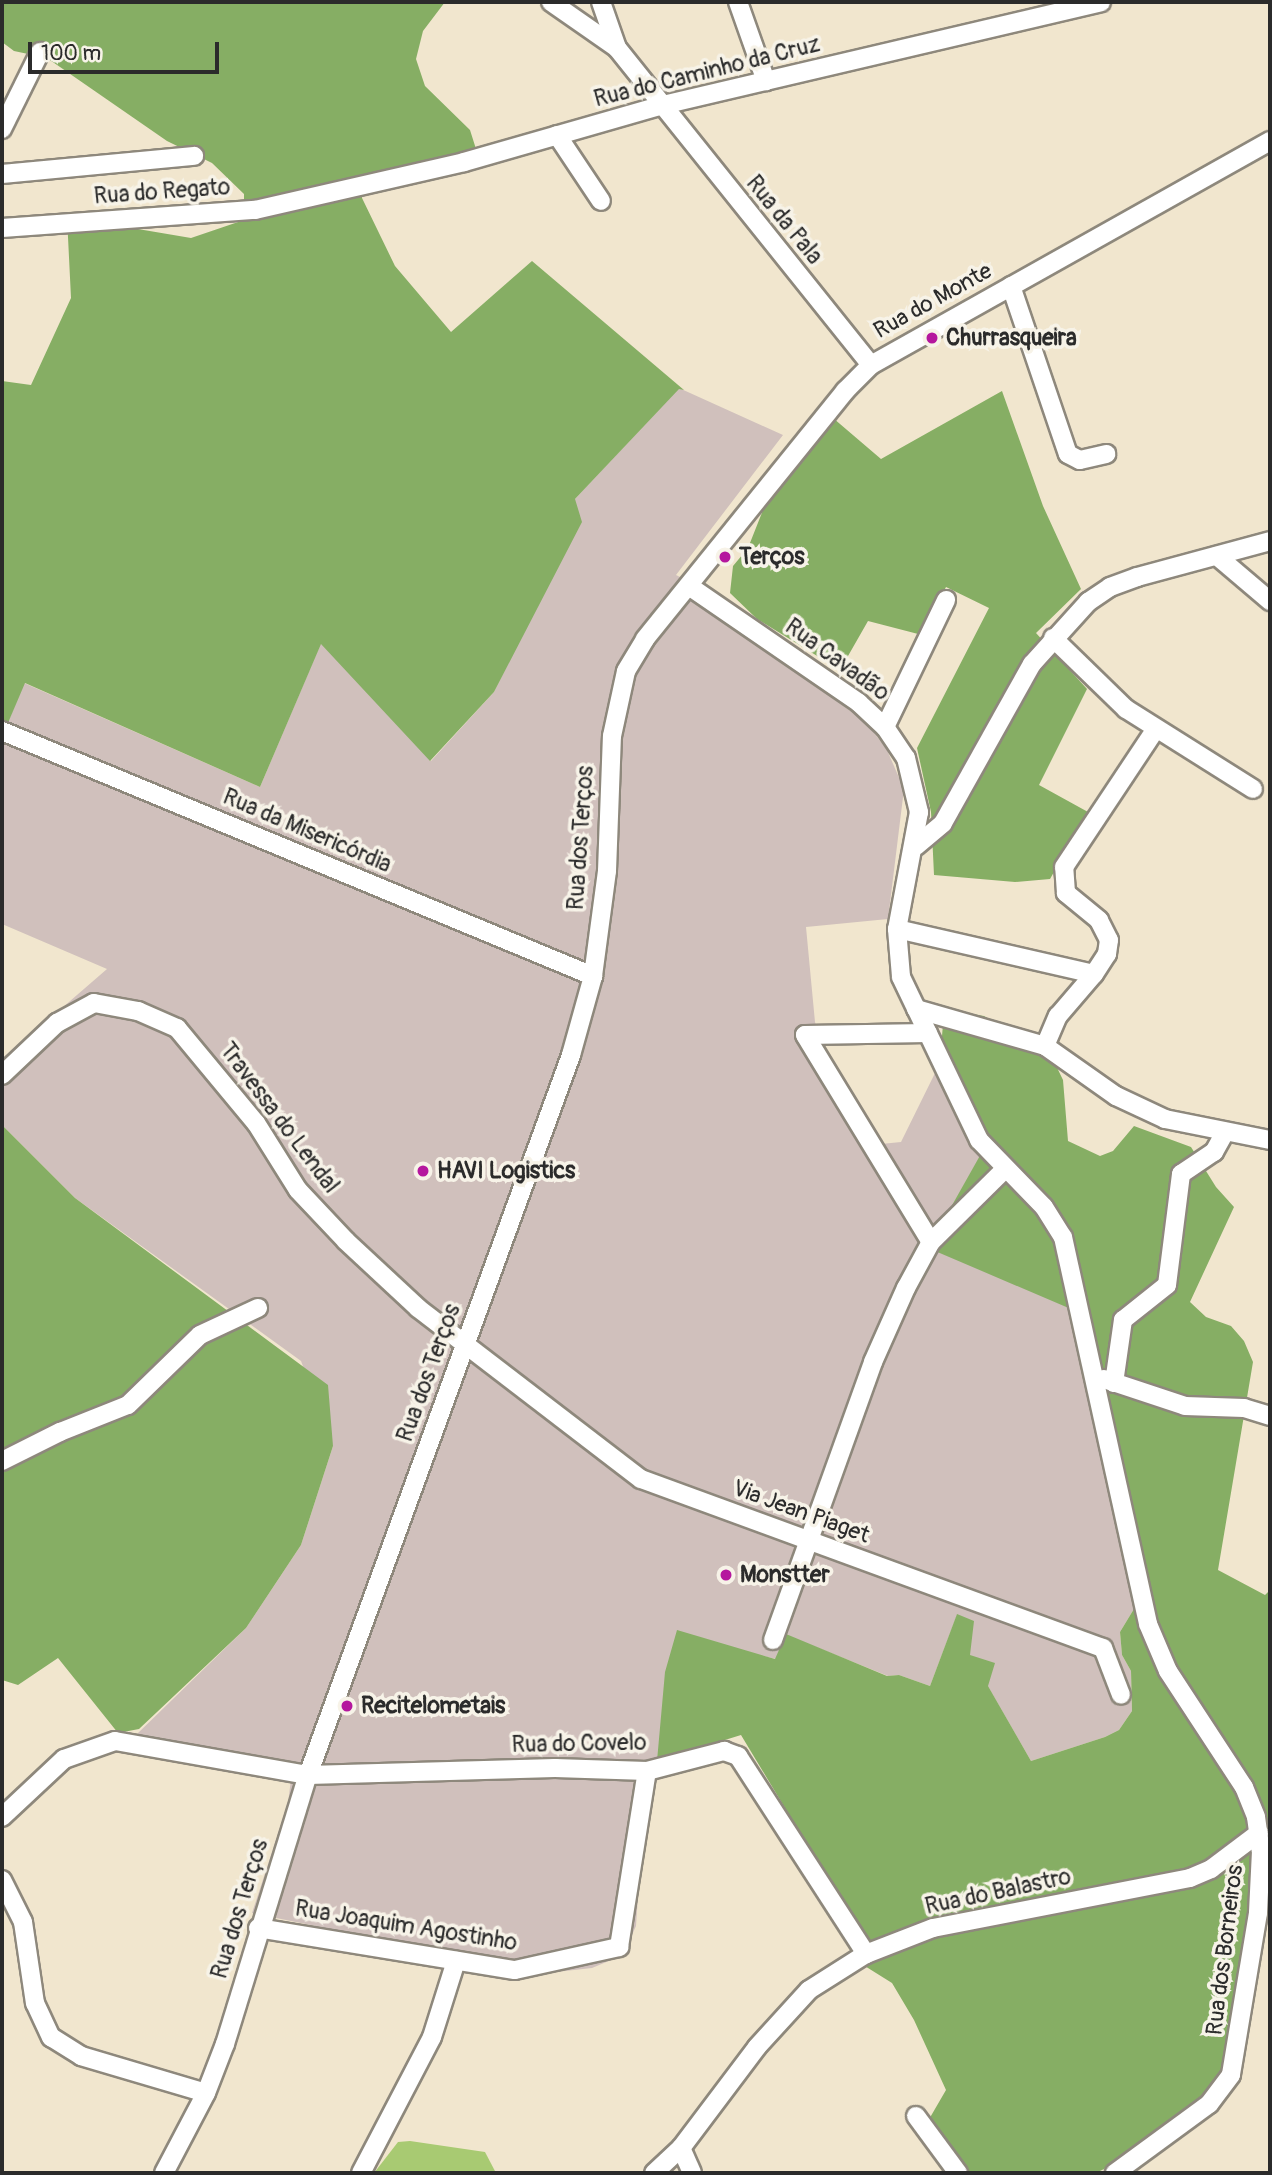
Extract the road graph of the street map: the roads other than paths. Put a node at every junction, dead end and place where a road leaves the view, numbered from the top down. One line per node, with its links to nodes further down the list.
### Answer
1 (551, 2): 5 (street)
2 (601, 2): 5 (street)
3 (738, 2): 7 (street)
4 (1101, 2): 7 (street, Rua do Caminho da Cruz)
5 (617, 48): 8 (street, Rua da Pala)
6 (40, 52): 9 (street)
7 (766, 81): 8 (street, Rua do Caminho da Cruz)
8 (659, 106): 10 (street, Rua do Caminho da Cruz); 18 (street, Rua da Pala)
9 (2, 129)
10 (557, 135): 14 (street, Rua do Caminho da Cruz); 15 (street)
11 (1270, 141): 17 (street, Rua do Monte)
12 (194, 156): 13 (street)
13 (2, 174)
14 (325, 194): 16 (street, Rua do Regato)
15 (601, 201)
16 (2, 228)
17 (1011, 286): 18 (street, Rua do Monte); 19 (street)
18 (871, 365): 22 (street, Rua do Monte)
19 (1106, 454)
20 (1270, 541): 21 (street)
21 (1217, 556): 24 (street); 25 (street)
22 (689, 586): 26 (street, Rua Cavadão); 33 (street, Rua dos Terços)
23 (946, 600): 26 (street)
24 (1270, 601)
25 (1053, 638): 27 (street); 30 (street)
26 (885, 727): 30 (street, Rua Cavadão)
27 (1155, 730): 29 (street); 32 (street)
28 (2, 731): 33 (street, Rua da Misericórdia)
29 (1253, 789)
30 (916, 846): 31 (street, Rua Cavadão)
31 (897, 929): 32 (street); 34 (street, Rua Cavadão)
32 (1094, 974): 36 (street)
33 (593, 976): 43 (street, Rua dos Terços)
34 (916, 1009): 35 (street, Rua Cavadão); 36 (street)
35 (928, 1032): 40 (street, Rua Cavadão); 41 (street)
36 (1045, 1046): 38 (street)
37 (2, 1075): 43 (street, Travessa do Lendal)
38 (1225, 1132): 39 (street); 45 (street)
39 (1270, 1140)
40 (1005, 1169): 41 (street); 44 (street, Rua dos Borneiros)
41 (931, 1242): 48 (street)
42 (258, 1308): 47 (street)
43 (466, 1345): 48 (street, Via Jean Piaget); 52 (street, Rua dos Terços)
44 (1093, 1375): 45 (street); 54 (street, Rua dos Borneiros)
45 (1114, 1383): 46 (street)
46 (1270, 1416)
47 (2, 1461)
48 (809, 1542): 49 (street); 50 (street, Via Jean Piaget)
49 (773, 1640)
50 (1121, 1695)
51 (647, 1771): 52 (street, Rua do Covelo); 57 (street, Rua do Covelo); 58 (street, Rua Joaquim Agostinho)
52 (308, 1775): 53 (street, Rua do Covelo); 56 (street, Rua dos Terços)
53 (2, 1817)
54 (1259, 1833): 57 (street, Rua do Balastro); 62 (street, Rua dos Borneiros)
55 (2, 1880): 59 (street)
56 (258, 1928): 58 (street, Rua Joaquim Agostinho); 59 (street, Rua dos Terços)
57 (866, 1954): 61 (street, Rua do Balastro)
58 (457, 1961): 64 (street)
59 (206, 2093): 63 (street, Rua dos Terços)
60 (916, 2116): 67 (street)
61 (681, 2148): 65 (street, Rua do Balastro); 66 (street)
62 (1126, 2171)
63 (164, 2173)
64 (362, 2173)
65 (654, 2173)
66 (692, 2173)
67 (958, 2173)

